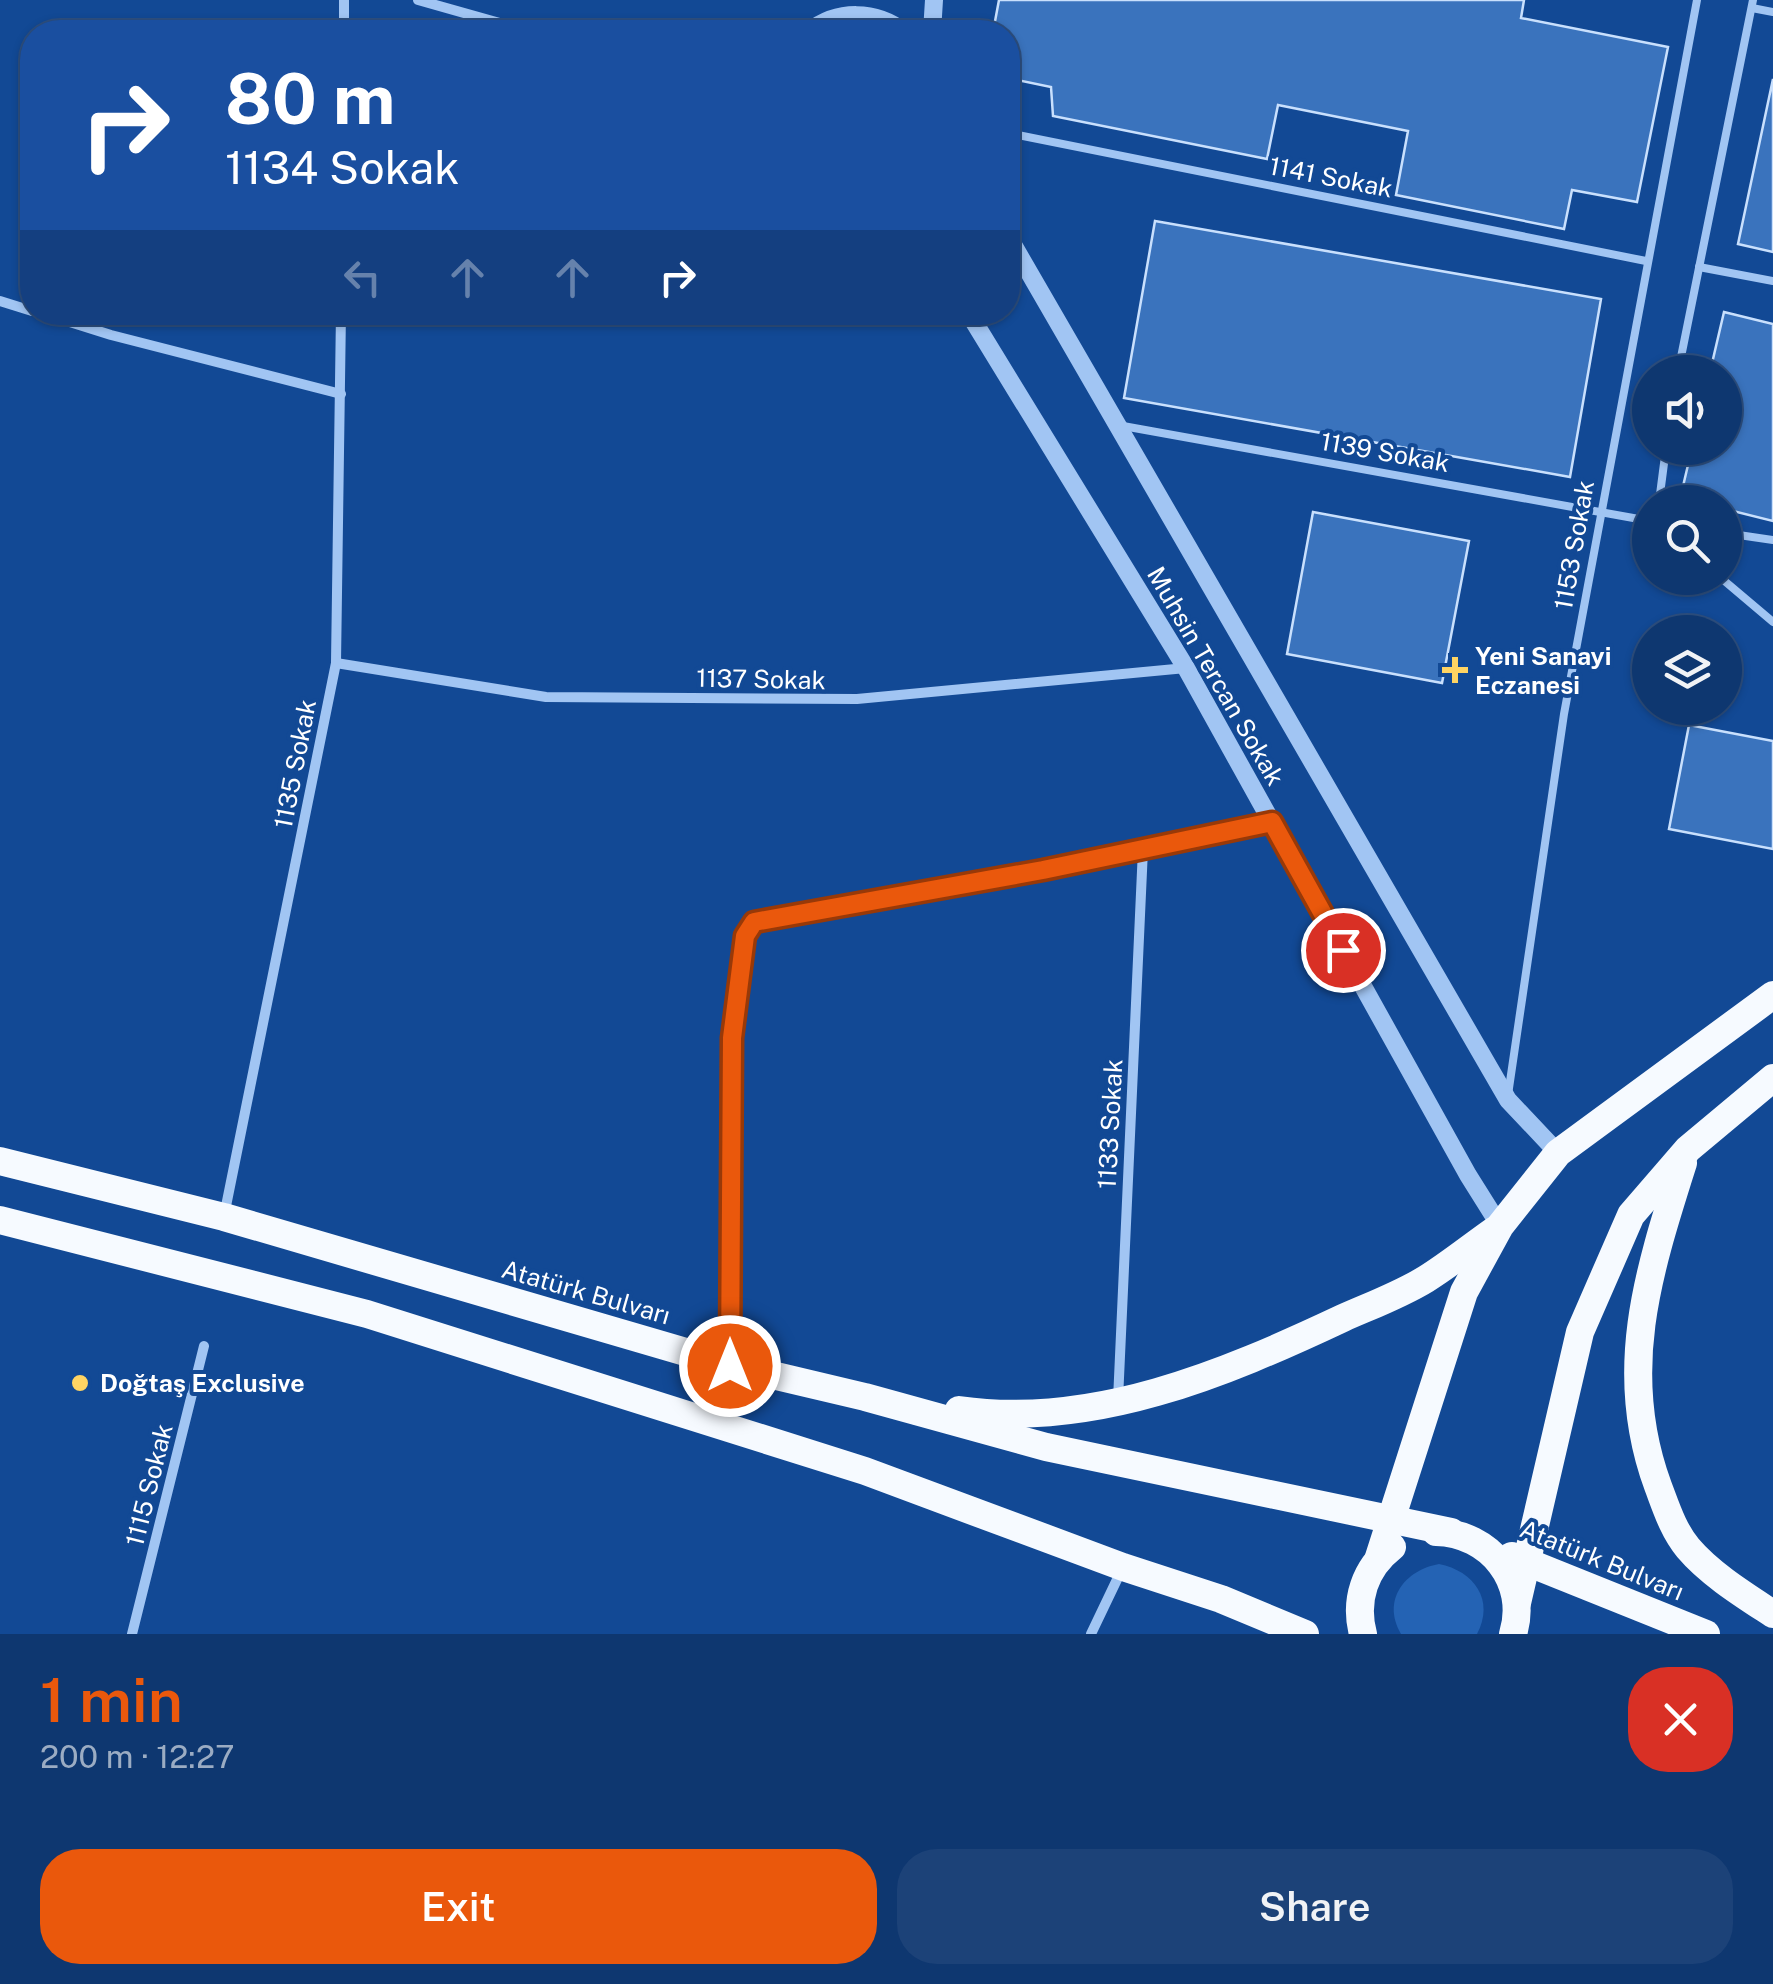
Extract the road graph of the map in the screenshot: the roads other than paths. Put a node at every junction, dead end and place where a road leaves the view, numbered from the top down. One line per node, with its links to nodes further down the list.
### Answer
1 (418, 0): 5 (street)
2 (1697, 0): 10 (lane, 1153 Sokak)
3 (1752, 4): 4 (lane); 11 (lane)
4 (1773, 12)
5 (489, 20)
6 (835, 20): 7 (street)
7 (883, 20)
8 (1020, 135): 10 (lane, 1141 Sokak)
9 (1020, 257): 18 (street, Muhsin Tercan Sokak)
10 (1646, 261): 19 (lane, 1153 Sokak)
11 (1699, 267): 12 (lane); 16 (lane)
12 (1773, 282)
13 (78, 325): 17 (street)
14 (341, 325): 17 (street, 1135 Sokak)
15 (976, 325): 26 (street, Muhsin Tercan Sokak)
16 (1681, 355)
17 (340, 394): 25 (street, 1135 Sokak)
18 (1114, 424): 19 (lane, 1139 Sokak); 31 (street, Muhsin Tercan Sokak)
19 (1600, 510): 20 (lane, 1139 Sokak); 31 (lane, 1153 Sokak)
20 (1632, 517)
21 (1742, 535): 22 (lane)
22 (1773, 540)
23 (1741, 595): 24 (lane)
24 (1773, 622)
25 (336, 663): 26 (street, 1137 Sokak); 35 (street, 1135 Sokak)
26 (1186, 668): 27 (street, Muhsin Tercan Sokak)
27 (1272, 822): 28 (street); 37 (street, Muhsin Tercan Sokak)
28 (1143, 849): 39 (street); 41 (street, 1133 Sokak)
29 (1773, 995): 33 (highway)
30 (1773, 1078): 32 (highway)
31 (1508, 1100): 33 (street, Muhsin Tercan Sokak)
32 (1688, 1149): 45 (highway); 48 (highway)
33 (1558, 1153): 37 (highway)
34 (0, 1161): 35 (highway, Atatürk Bulvarı)
35 (224, 1216): 39 (highway, Atatürk Bulvarı)
36 (0, 1220): 46 (highway)
37 (1500, 1226): 41 (highway); 42 (highway)
38 (204, 1346): 49 (street, 1115 Sokak)
39 (730, 1366): 40 (highway, Atatürk Bulvarı)
40 (865, 1397): 41 (highway); 42 (highway, Atatürk Bulvarı)
41 (1118, 1401)
42 (1390, 1520): 43 (highway, Atatürk Bulvarı); 44 (highway)
43 (1464, 1537): 44 (highway); 45 (highway, Atatürk Bulvarı); 47 (highway)
44 (1379, 1557): 52 (highway)
45 (1526, 1562): 47 (highway); 54 (highway, Atatürk Bulvarı)
46 (1123, 1567): 50 (street); 51 (highway)
47 (1517, 1603): 53 (highway)
48 (1773, 1614)
49 (132, 1634)
50 (1091, 1634)
51 (1306, 1634)
52 (1363, 1634)
53 (1512, 1634)
54 (1706, 1634)

